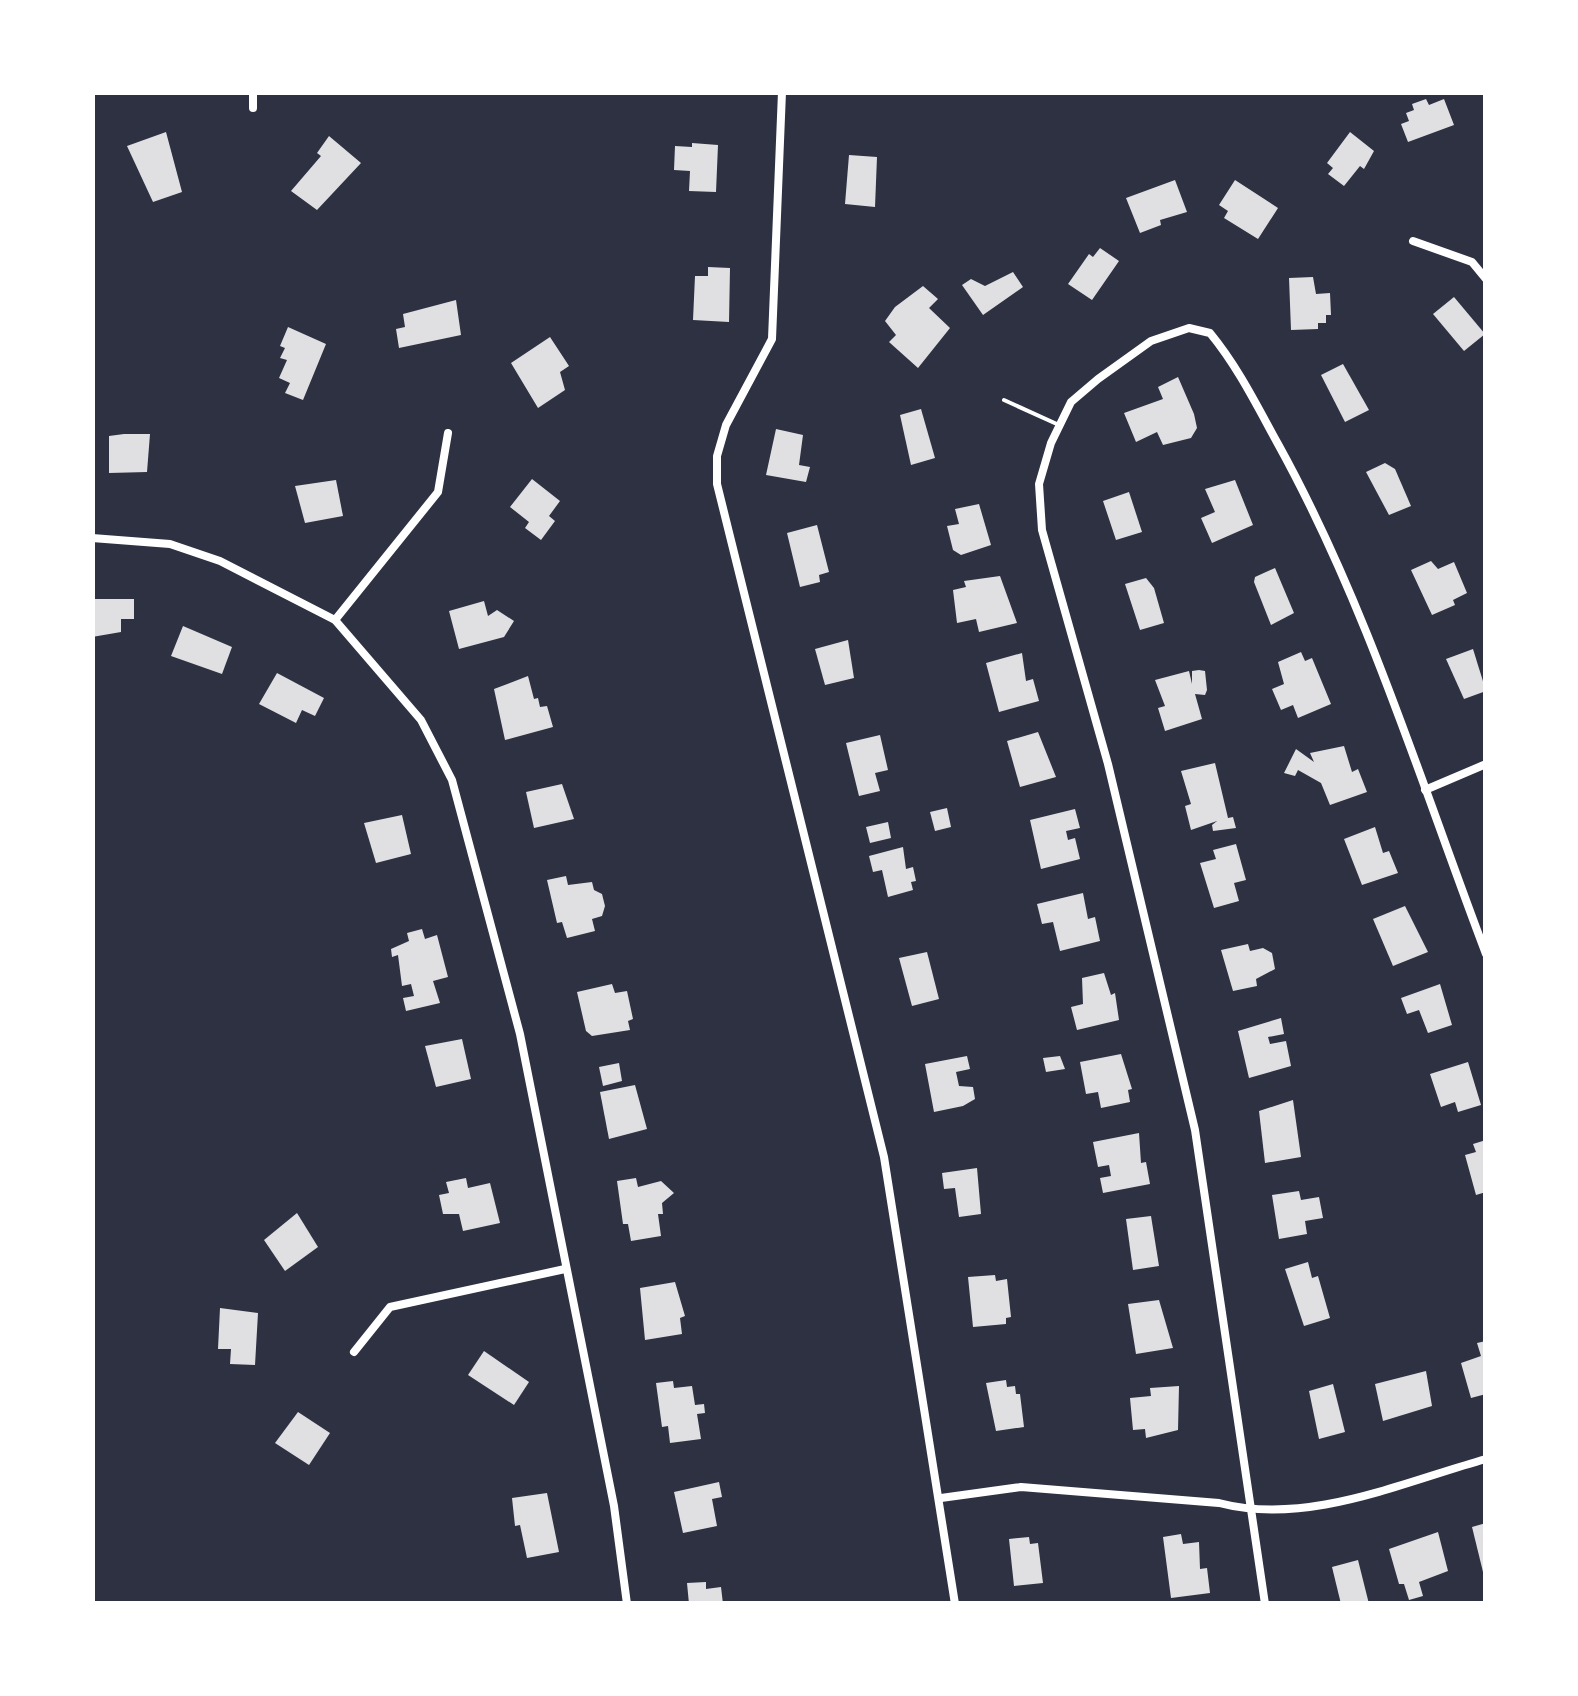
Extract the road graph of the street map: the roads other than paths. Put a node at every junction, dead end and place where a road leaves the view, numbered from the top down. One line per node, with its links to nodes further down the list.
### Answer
1 (253, 92): 3 (street)
2 (782, 92): 17 (street)
3 (253, 108)
4 (1413, 241): 5 (street)
5 (1486, 279)
6 (1004, 400): 7 (lane)
7 (1059, 426): 12 (street); 18 (street)
8 (448, 433): 10 (street)
9 (92, 538): 10 (street)
10 (335, 620): 14 (street)
11 (1486, 764): 12 (street)
12 (1425, 790): 13 (street)
13 (1486, 954)
14 (565, 1269): 15 (street); 19 (street)
15 (354, 1352)
16 (1486, 1459): 18 (street)
17 (941, 1498): 18 (street); 20 (street)
18 (1250, 1511): 21 (street)
19 (627, 1604)
20 (956, 1604)
21 (1265, 1604)

